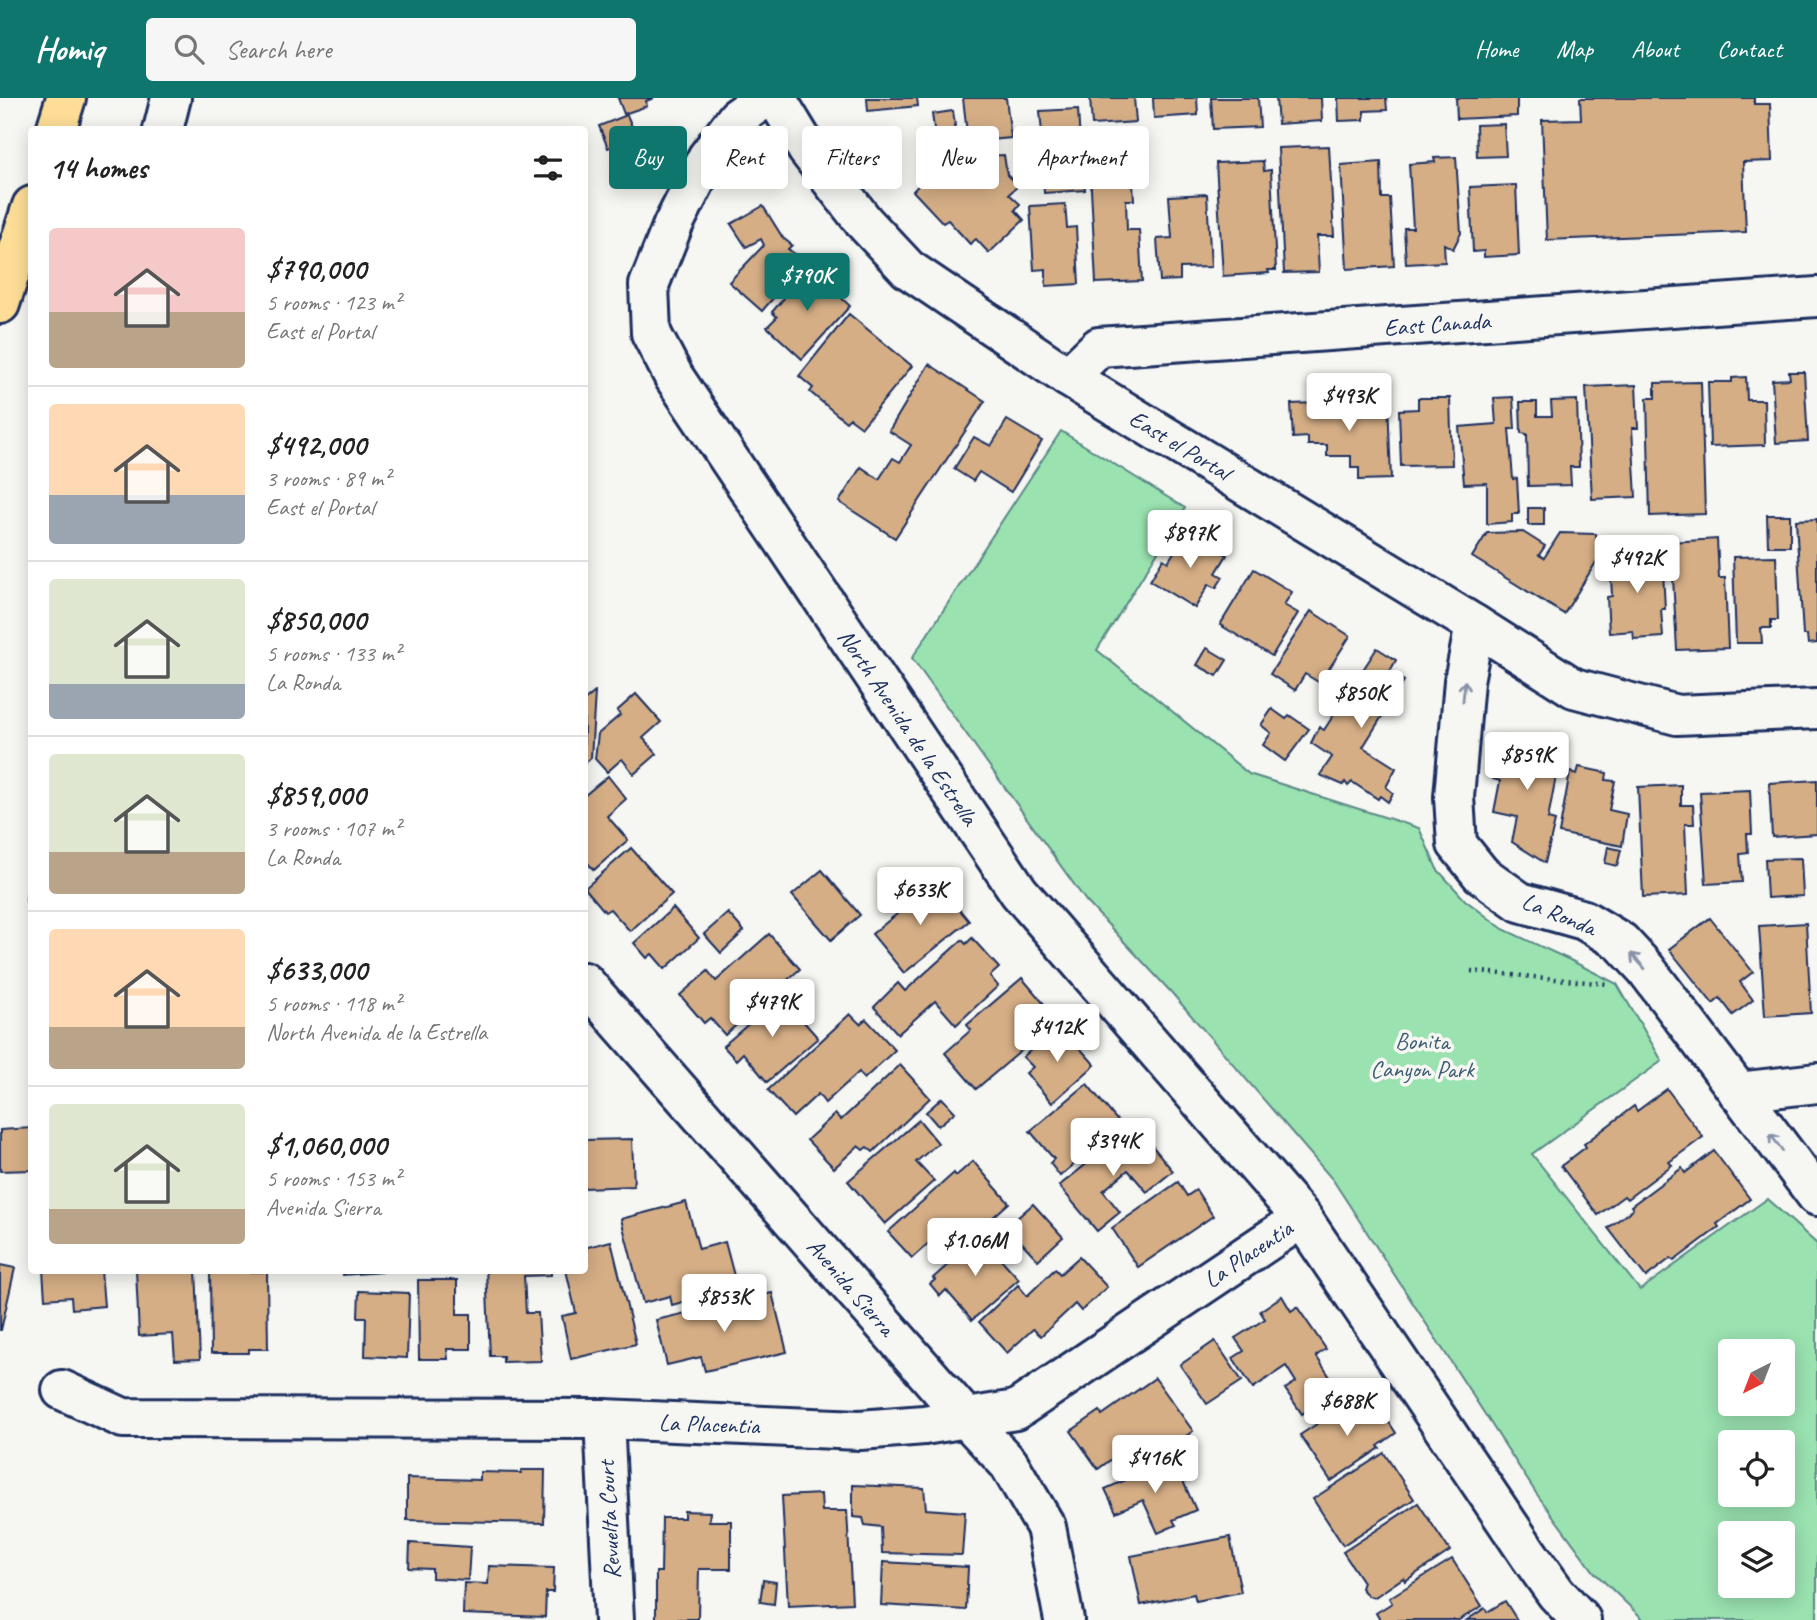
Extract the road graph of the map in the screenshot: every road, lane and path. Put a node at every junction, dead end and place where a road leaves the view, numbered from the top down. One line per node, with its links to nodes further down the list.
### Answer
1 (66, 98): 5 (highway)
2 (170, 98): 6 (street)
3 (765, 98): 19 (street, North Avenida de la Estrella)
4 (776, 98): 10 (street, East el Portal)
5 (57, 126)
6 (164, 126)
7 (28, 218): 9 (highway)
8 (1817, 297): 10 (street, East Canada)
9 (0, 304)
10 (1068, 377): 11 (street, East el Portal)
11 (1475, 625): 12 (street, East el Portal); 13 (street, La Ronda, one-way to 11)
12 (1817, 709)
13 (1646, 969): 14 (path); 17 (street, La Ronda)
14 (1471, 971)
15 (592, 1003): 22 (street, Avenida Sierra)
16 (1817, 1083): 17 (street)
17 (1738, 1092): 18 (street, La Ronda, one-way to 17)
18 (1817, 1196)
19 (1302, 1218): 22 (street, La Placentia); 25 (street, North Avenida de la Estrella)
20 (62, 1390): 21 (street, La Placentia)
21 (604, 1419): 22 (street, La Placentia); 23 (street, Revuelta Court)
22 (967, 1419): 24 (street, Avenida Sierra)
23 (614, 1620)
24 (1064, 1620)
25 (1581, 1620)

